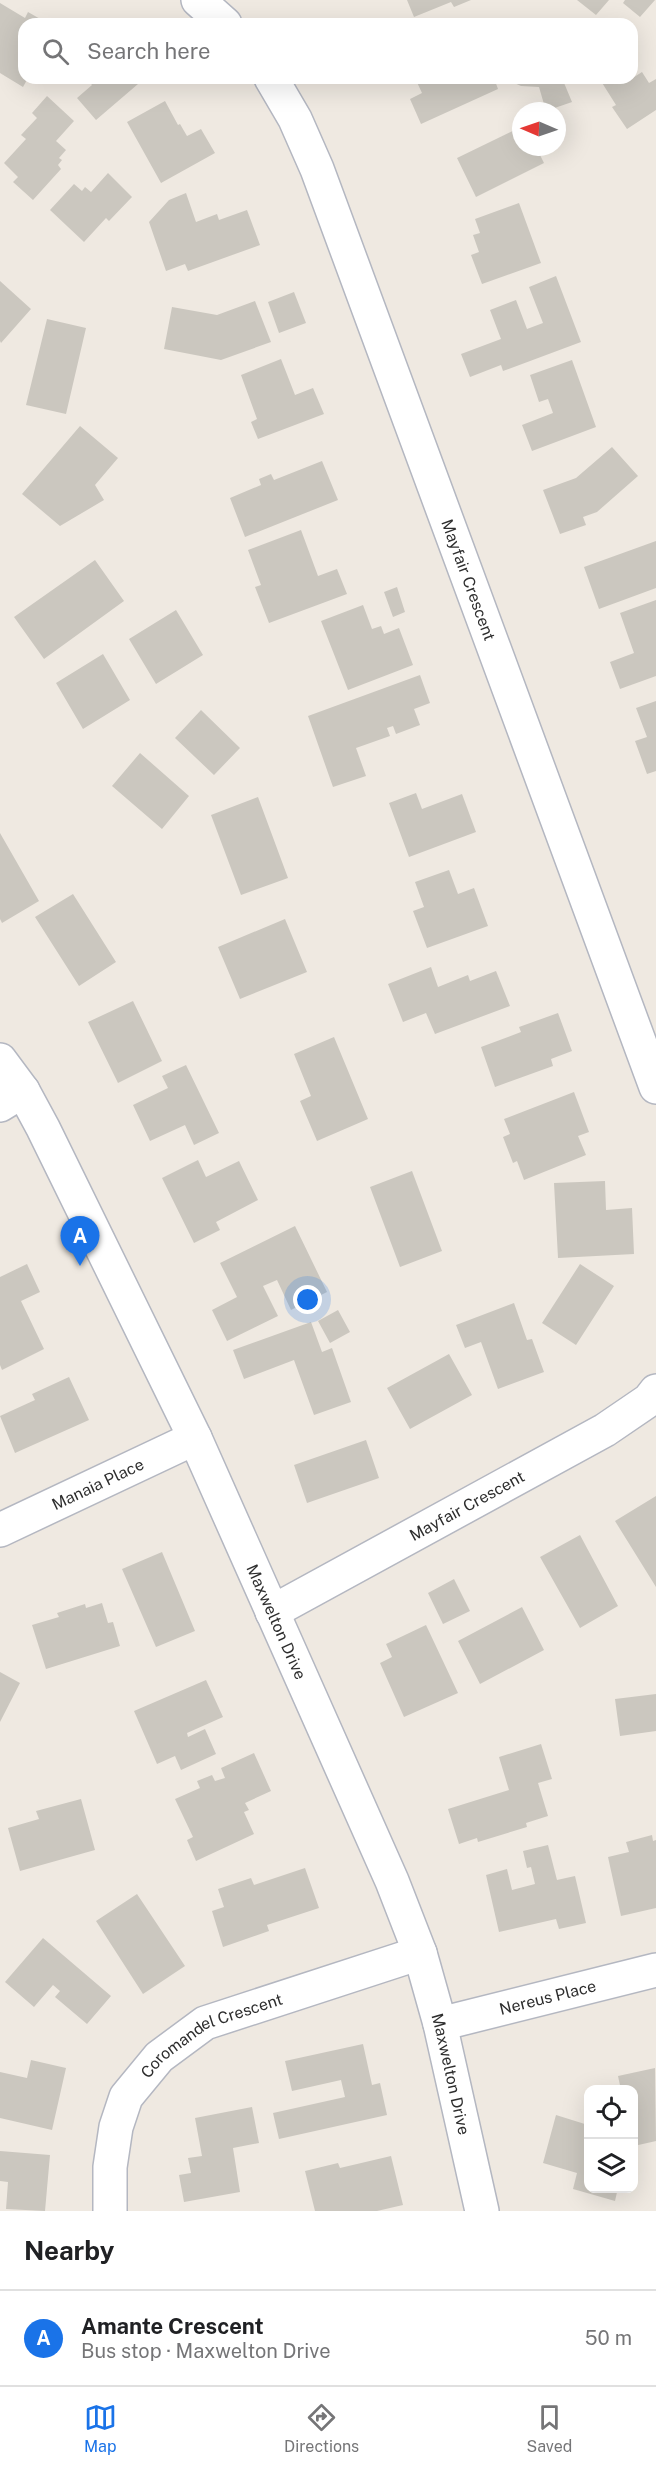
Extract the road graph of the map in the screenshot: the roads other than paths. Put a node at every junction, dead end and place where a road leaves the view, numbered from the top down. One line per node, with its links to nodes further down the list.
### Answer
1 (198, 0): 2 (street)
2 (218, 18)
3 (275, 84): 5 (street, Mayfair Crescent)
4 (0, 1060): 6 (street, Maxwelton Drive)
5 (656, 1087)
6 (11, 1098): 8 (street, Maxwelton Drive)
7 (656, 1391): 10 (street, Mayfair Crescent)
8 (195, 1438): 9 (street, Manaia Place); 10 (street, Maxwelton Drive)
9 (0, 1530)
10 (272, 1612): 11 (street, Maxwelton Drive)
11 (420, 1953): 13 (street, Maxwelton Drive); 14 (street, Coromandel Crescent)
12 (656, 1970): 13 (street, Nereus Place)
13 (440, 2024): 15 (street, Maxwelton Drive)
14 (110, 2211)
15 (482, 2211)

